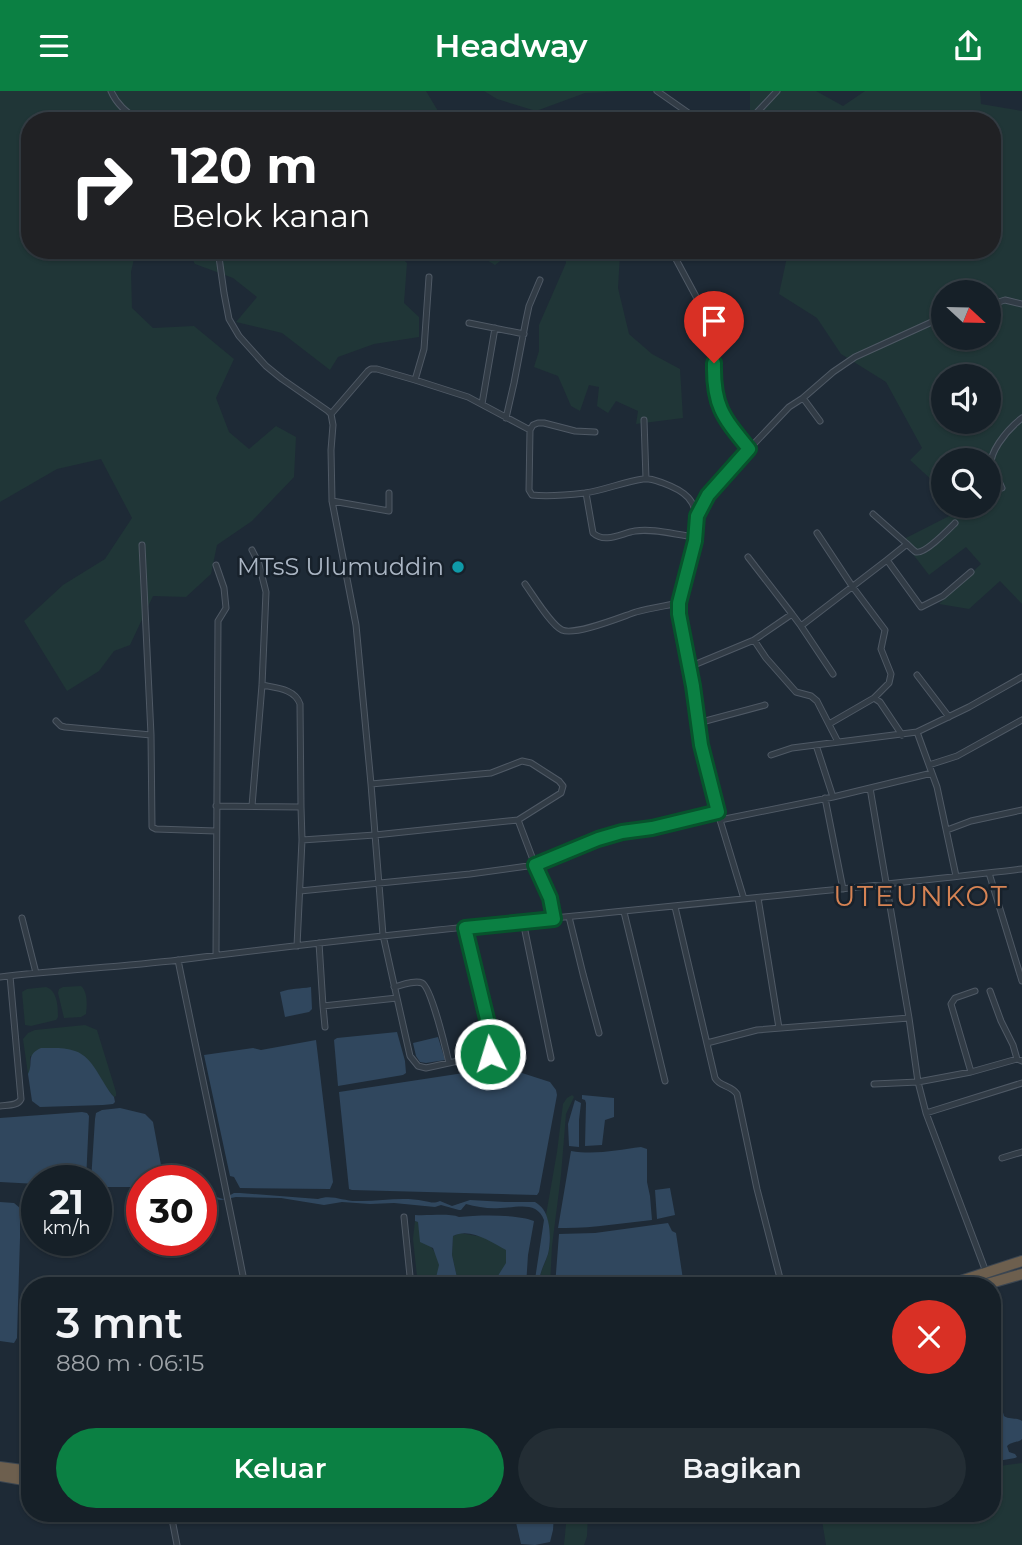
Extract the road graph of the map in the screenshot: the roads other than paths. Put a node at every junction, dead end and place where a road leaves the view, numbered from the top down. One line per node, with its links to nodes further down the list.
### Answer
1 (111, 91): 4 (street)
2 (657, 91): 5 (street)
3 (777, 91): 6 (street)
4 (128, 112)
5 (687, 112)
6 (757, 112)
7 (219, 259): 20 (street)
8 (676, 259): 27 (street)
9 (429, 277): 17 (street)
10 (540, 280): 16 (street)
11 (1001, 301): 12 (street)
12 (1022, 304)
13 (931, 322): 18 (street)
14 (469, 323): 15 (street)
15 (495, 328): 16 (street); 19 (street)
16 (524, 334): 21 (street)
17 (415, 380): 19 (street); 20 (street)
18 (803, 398): 24 (street); 27 (street)
19 (482, 404): 21 (street)
20 (331, 414): 32 (street)
21 (506, 418): 25 (street)
22 (1022, 418): 29 (street)
23 (644, 420): 28 (street)
24 (820, 421)
25 (530, 430): 26 (street); 30 (street)
26 (595, 432)
27 (749, 449): 34 (street)
28 (646, 479): 30 (street); 34 (street)
29 (1002, 488)
30 (586, 492): 37 (street)
31 (389, 493): 32 (street)
32 (332, 501): 71 (street)
33 (873, 514): 38 (street)
34 (697, 516): 37 (street)
35 (955, 523): 38 (street)
36 (817, 533): 46 (street)
37 (696, 537): 47 (street)
38 (907, 544): 42 (street)
39 (142, 545): 64 (street)
40 (252, 550): 55 (street)
41 (748, 557): 48 (street)
42 (887, 559): 44 (street); 46 (street)
43 (216, 565): 75 (street)
44 (971, 572)
45 (525, 584): 47 (street)
46 (852, 586): 49 (street); 56 (street)
47 (679, 603): 51 (street)
48 (792, 614): 49 (street); 50 (street)
49 (801, 627): 52 (street)
50 (754, 640): 51 (street); 62 (street)
51 (689, 667): 61 (street)
52 (834, 674)
53 (917, 675): 58 (street)
54 (1022, 677): 58 (street)
55 (262, 685): 76 (street); 77 (street)
56 (874, 698): 62 (street); 65 (street)
57 (765, 705): 61 (street)
58 (948, 717): 63 (street)
59 (56, 720): 64 (street)
60 (1022, 720): 69 (street)
61 (698, 723): 79 (street)
62 (829, 724): 66 (street)
63 (917, 732): 65 (street); 69 (street)
64 (151, 735): 83 (street)
65 (902, 735): 66 (street)
66 (838, 742): 67 (street)
67 (816, 745): 68 (street); 73 (street)
68 (771, 755)
69 (929, 765): 70 (street)
70 (932, 773): 72 (street); 82 (street)
71 (371, 784): 80 (street); 84 (street)
72 (870, 788): 73 (street); 91 (street)
73 (833, 797): 74 (street)
74 (825, 799): 81 (street); 92 (street)
75 (216, 806): 76 (street); 83 (street)
76 (252, 806): 77 (street)
77 (301, 807): 85 (street)
78 (1022, 810): 82 (street)
79 (718, 812): 81 (street); 86 (street)
80 (518, 820): 84 (street); 86 (street)
81 (720, 820): 95 (street)
82 (947, 830): 89 (street)
83 (216, 831): 106 (street)
84 (375, 835): 85 (street); 90 (street)
85 (302, 840): 93 (street)
86 (535, 865): 90 (street); 100 (street)
87 (1022, 869): 88 (street)
88 (989, 873): 89 (street); 111 (street)
89 (956, 876): 91 (street)
90 (379, 882): 93 (street); 103 (street)
91 (886, 884): 92 (street); 117 (street)
92 (843, 889): 94 (street)
93 (300, 891): 105 (street)
94 (758, 898): 95 (street); 119 (street)
95 (744, 899): 96 (street)
96 (675, 907): 97 (street); 122 (street)
97 (624, 912): 98 (street); 128 (street)
98 (569, 917): 100 (street); 120 (street)
99 (22, 918): 108 (street)
100 (554, 919): 101 (street)
101 (523, 921): 102 (street); 124 (street)
102 (465, 928): 103 (street); 126 (street)
103 (383, 935): 104 (street); 112 (street)
104 (319, 943): 105 (street); 116 (street)
105 (297, 946): 106 (street)
106 (216, 954): 107 (street)
107 (178, 960): 108 (street); 140 (street)
108 (36, 973): 109 (street)
109 (10, 976): 110 (street); 132 (street)
110 (0, 977)
111 (1022, 981)
112 (394, 987): 115 (street); 126 (street)
113 (975, 991): 127 (street)
114 (990, 991): 123 (street)
115 (397, 998): 116 (street); 126 (street)
116 (323, 1006): 118 (street)
117 (909, 1018): 119 (street); 129 (street)
118 (325, 1027)
119 (779, 1028): 122 (street)
120 (599, 1033)
121 (1022, 1042): 123 (street)
122 (707, 1043): 142 (street)
123 (1013, 1045): 125 (street)
124 (551, 1058)
125 (1019, 1060): 127 (street)
126 (449, 1063)
127 (971, 1072): 129 (street)
128 (665, 1081)
129 (918, 1082): 131 (street); 133 (street)
130 (1022, 1083): 133 (street)
131 (874, 1084)
132 (0, 1106)
133 (926, 1113): 138 (street)
134 (1022, 1152): 135 (street)
135 (1002, 1159)
136 (404, 1217): 141 (street)
137 (1022, 1261): 138 (highway)
138 (986, 1272): 143 (highway)
139 (1022, 1274): 144 (highway)
140 (243, 1277)
141 (410, 1277)
142 (780, 1277)
143 (971, 1277)
144 (1001, 1280)
145 (0, 1467): 146 (highway)
146 (21, 1470)
147 (0, 1476): 148 (highway)
148 (21, 1480)
149 (173, 1522): 150 (street)
150 (177, 1545)

